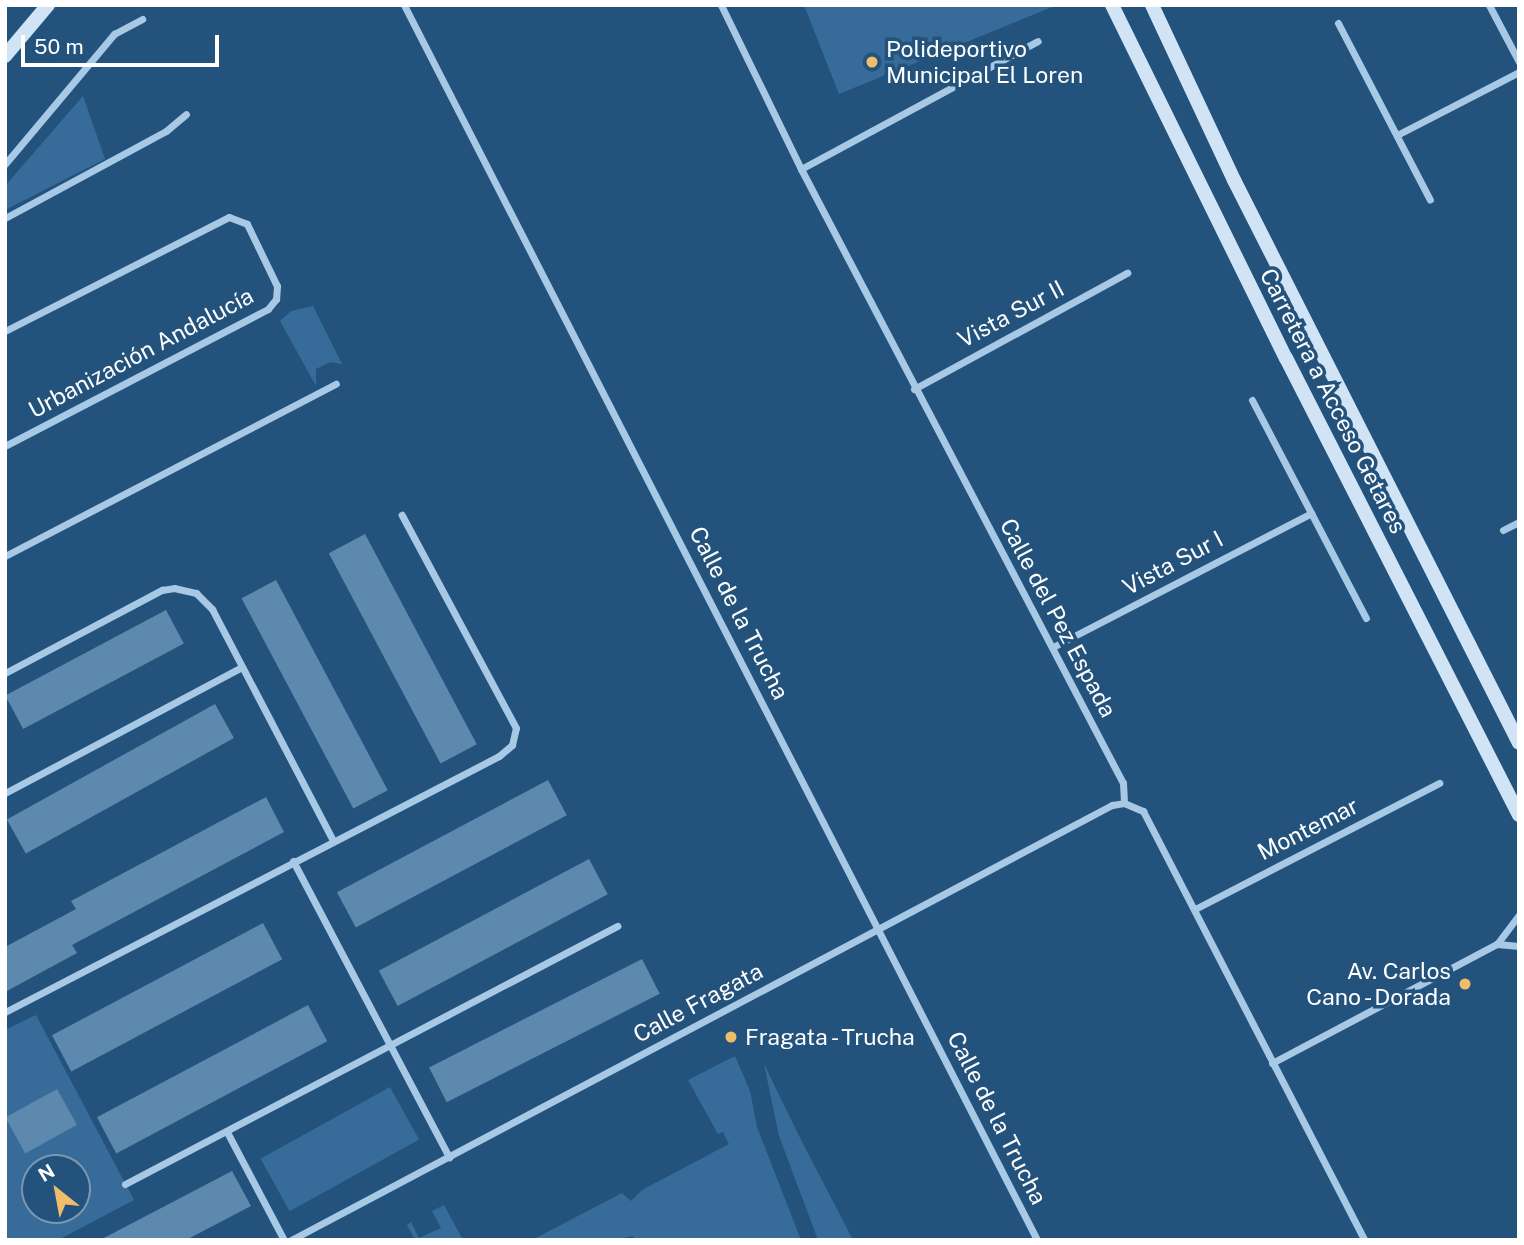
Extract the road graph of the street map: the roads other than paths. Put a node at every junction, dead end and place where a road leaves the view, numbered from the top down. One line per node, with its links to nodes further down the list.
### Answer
1 (48, 5): 10 (street)
2 (404, 5): 44 (street, Calle de la Trucha)
3 (721, 5): 16 (street, Calle del Pez Espada)
4 (1112, 5): 38 (street, Carretera a Acceso Getares)
5 (1152, 5): 34 (street, Carretera a Acceso Getares)
6 (1489, 5): 11 (street)
7 (142, 19): 15 (street)
8 (1338, 23): 14 (street)
9 (1038, 41): 16 (street)
10 (5, 56)
11 (1519, 62)
12 (1519, 72): 14 (street)
13 (186, 114): 18 (street)
14 (1397, 135): 17 (street)
15 (5, 164)
16 (801, 169): 22 (street, Calle del Pez Espada)
17 (1430, 200)
18 (5, 218)
19 (1127, 273): 22 (street, Vista Sur II)
20 (5, 331): 24 (street, Urbanización Andalucía)
21 (336, 384): 29 (street)
22 (914, 389): 31 (street, Calle del Pez Espada)
23 (1252, 400): 25 (street)
24 (5, 446)
25 (1311, 513): 30 (street); 31 (street, Vista Sur I)
26 (402, 514): 39 (street)
27 (1519, 522): 28 (street)
28 (1503, 530)
29 (5, 556)
30 (1366, 618)
31 (1053, 648): 37 (street, Calle del Pez Espada)
32 (242, 667): 33 (street); 36 (street); 39 (street)
33 (5, 673)
34 (1519, 743)
35 (1439, 783): 41 (street, Montemar)
36 (5, 793)
37 (1124, 803): 41 (street); 44 (street, Calle Fragata)
38 (1519, 815)
39 (333, 840): 40 (street)
40 (293, 861): 47 (street); 48 (street)
41 (1195, 909): 49 (street)
42 (1519, 915): 45 (street)
43 (617, 926): 48 (street)
44 (880, 929): 51 (street, Calle Fragata); 55 (street, Calle de la Trucha)
45 (1497, 944): 46 (street); 49 (street)
46 (1519, 946)
47 (5, 1012)
48 (391, 1046): 50 (street); 51 (street)
49 (1272, 1063): 56 (street)
50 (227, 1132): 52 (street); 53 (street)
51 (449, 1157): 54 (street, Calle Fragata)
52 (125, 1184)
53 (284, 1240)
54 (291, 1240)
55 (1037, 1240)
56 (1364, 1240)

